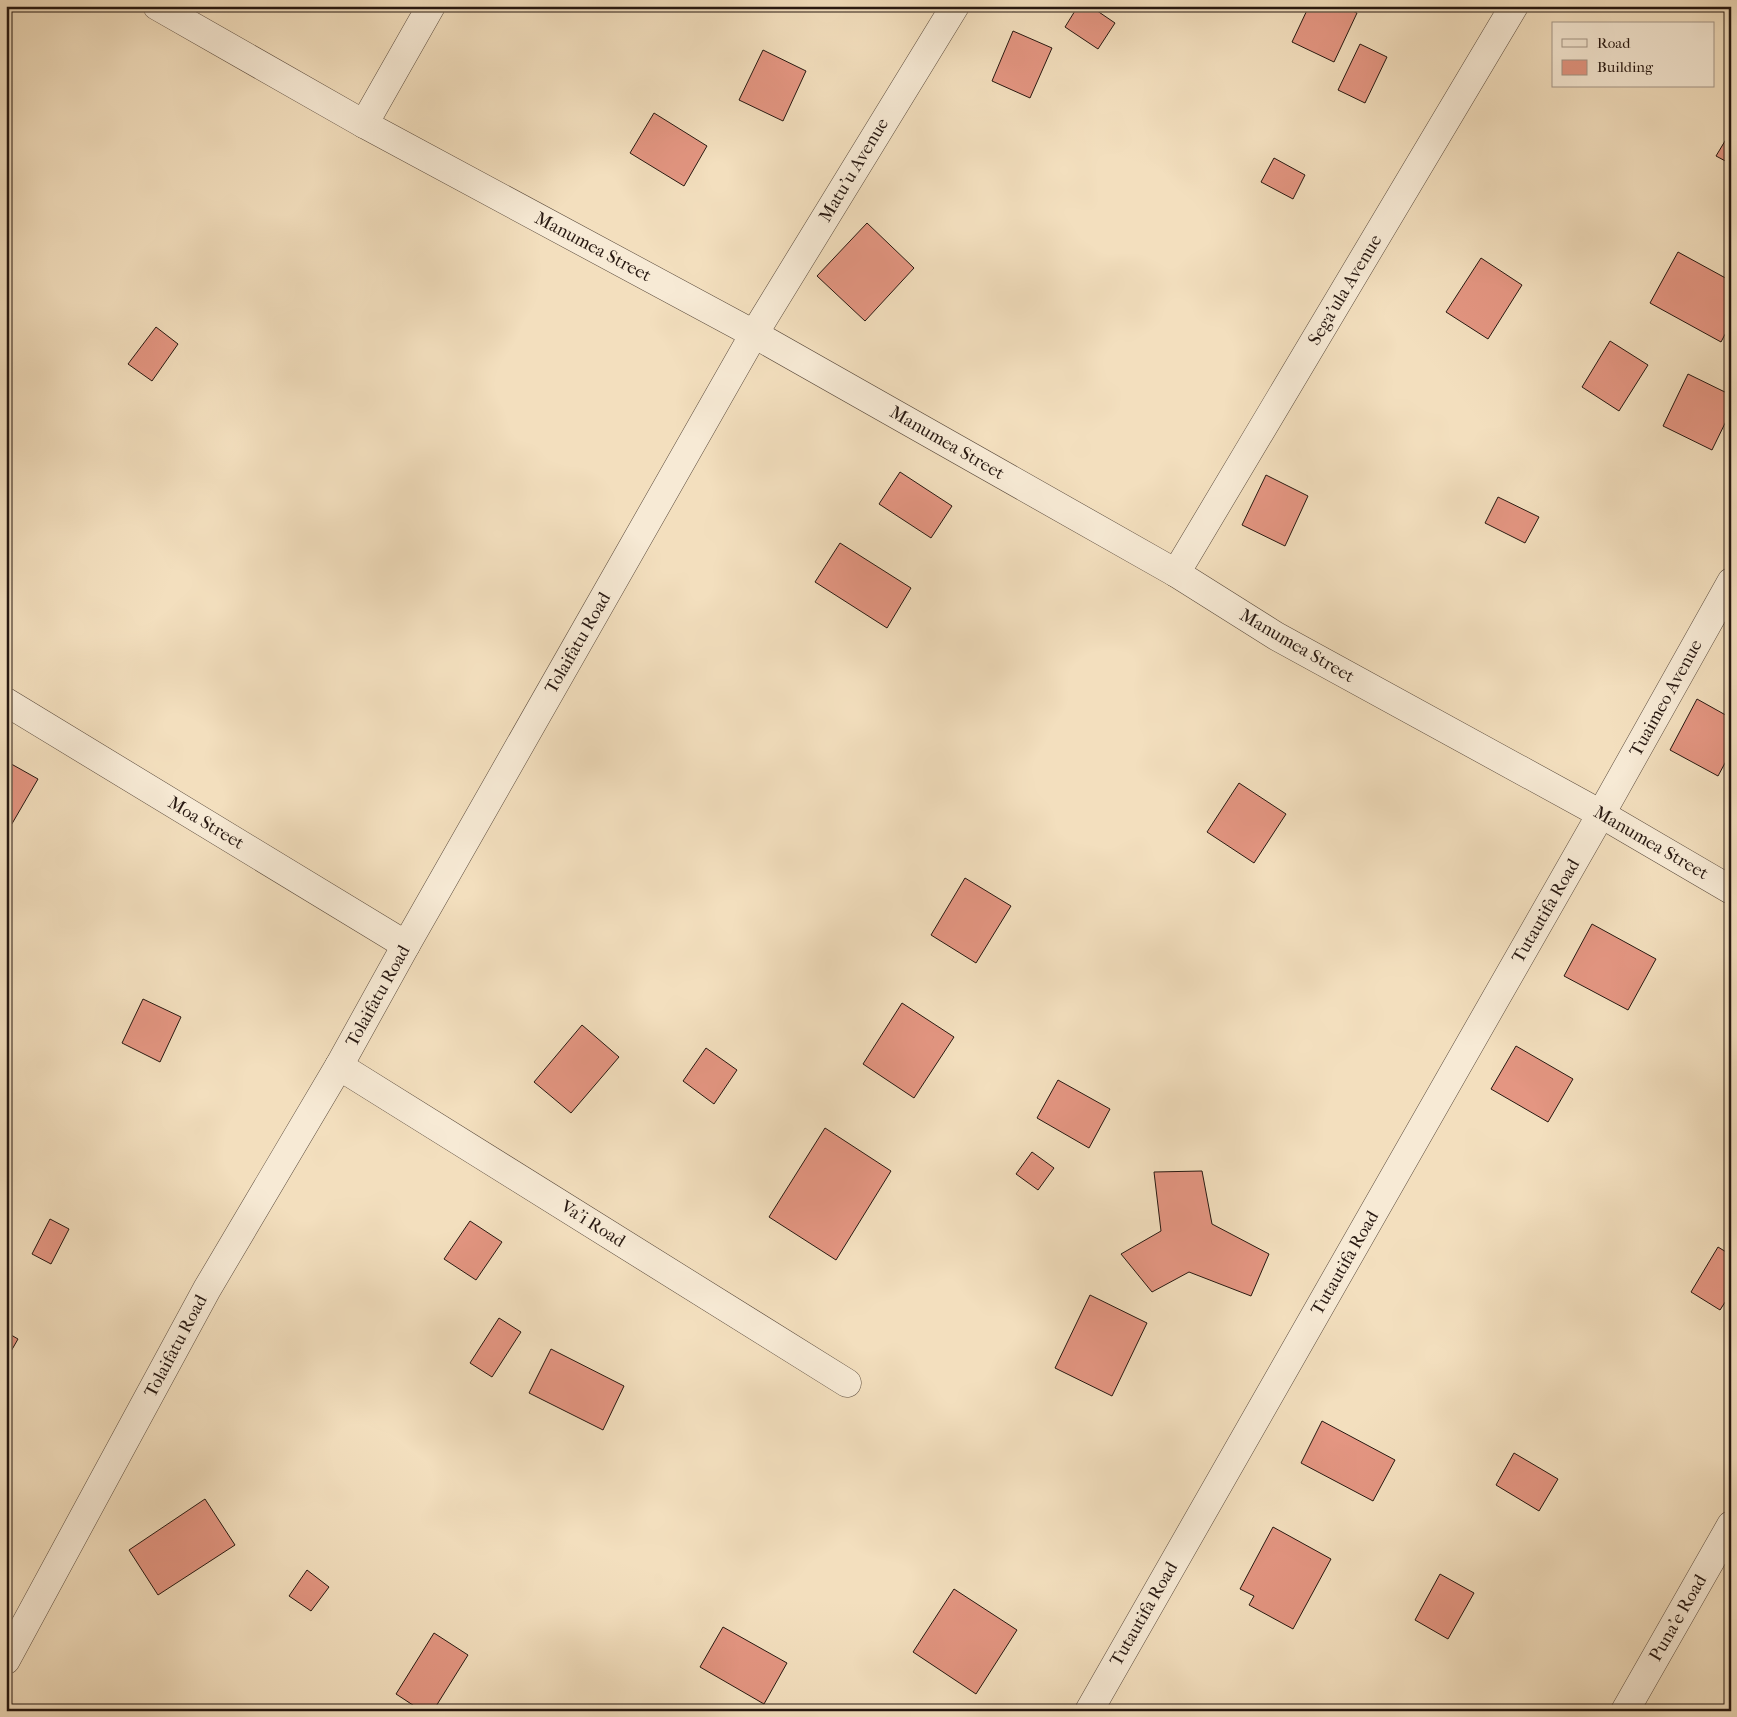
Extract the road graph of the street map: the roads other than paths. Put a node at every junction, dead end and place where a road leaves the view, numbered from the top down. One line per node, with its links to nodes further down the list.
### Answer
1 (158, 6): 5 (street, Manumea Street)
2 (431, 6): 5 (street)
3 (955, 6): 6 (street, Matu'u Avenue)
4 (1514, 6): 7 (street, Sega'ula Avenue)
5 (364, 124): 6 (street, Manumea Street)
6 (754, 334): 7 (street, Manumea Street); 12 (street, Tolaifatu Road)
7 (1176, 573): 10 (street, Manumea Street)
8 (1731, 582): 10 (street, Tuaimeo Avenue)
9 (6, 702): 12 (street, Moa Street)
10 (1601, 814): 11 (street, Manumea Street); 17 (street, Tutautifa Road)
11 (1731, 890)
12 (406, 945): 13 (street, Tolaifatu Road)
13 (339, 1066): 14 (street, Va'i Road); 16 (street, Tolaifatu Road)
14 (847, 1383)
15 (1731, 1525): 18 (street, Puna'e Road)
16 (6, 1660)
17 (1089, 1711)
18 (1625, 1711)

